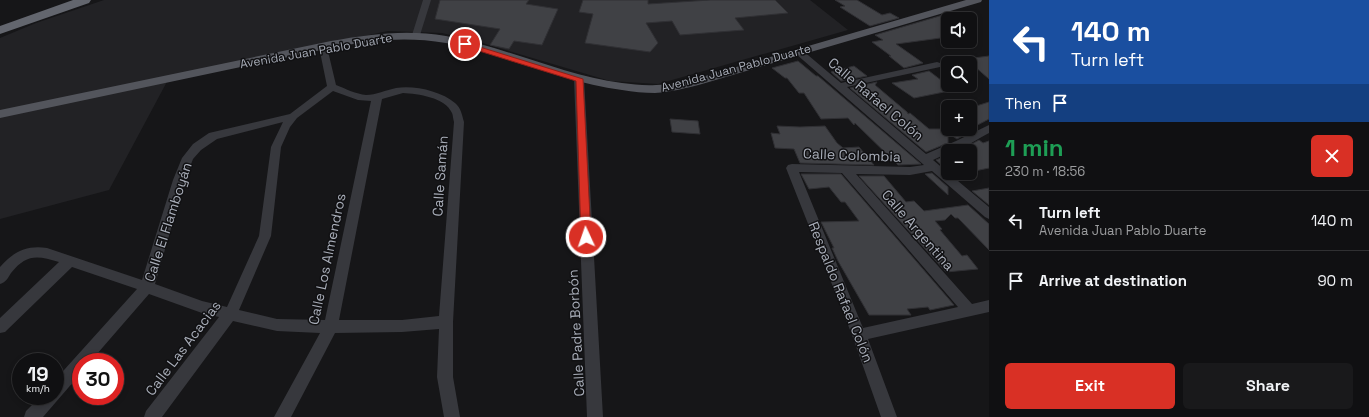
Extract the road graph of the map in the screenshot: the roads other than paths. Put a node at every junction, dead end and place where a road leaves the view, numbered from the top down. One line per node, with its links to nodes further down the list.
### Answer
1 (54, 0): 5 (highway)
2 (84, 0): 6 (highway)
3 (427, 0): 7 (street)
4 (977, 0): 9 (main road, Avenida Juan Pablo Duarte)
5 (0, 19)
6 (0, 30)
7 (416, 35): 8 (main road, Avenida Juan Pablo Duarte); 11 (main road, Avenida Juan Pablo Duarte)
8 (323, 47): 13 (street); 15 (main road, Avenida Juan Pablo Duarte)
9 (799, 52): 11 (main road, Avenida Juan Pablo Duarte); 12 (street, Calle Rafael Colón)
10 (938, 65): 12 (street)
11 (579, 79): 39 (street, Calle Padre Borbón)
12 (840, 86): 18 (street, Calle Rafael Colón)
13 (332, 87): 14 (street, Calle Samán); 16 (street, Calle Las Acacias)
14 (378, 97): 29 (street, Calle Samán); 30 (street, Calle Los Almendros)
15 (0, 114)
16 (293, 116): 25 (street, Calle El Flamboyán); 28 (street, Calle Las Acacias)
17 (987, 131): 18 (street)
18 (925, 159): 19 (street, Calle Rafael Colón)
19 (934, 167): 21 (street, Calle Colombia); 22 (street, Calle Rafael Colón)
20 (792, 168): 21 (street, Calle Colombia); 32 (street, Respaldo Rafael Colón)
21 (845, 169): 27 (street, Calle Argentina)
22 (989, 214)
23 (69, 260): 24 (street); 25 (street); 31 (street)
24 (0, 278)
25 (147, 286): 28 (street); 33 (street, Calle El Flamboyán)
26 (989, 306): 27 (street)
27 (969, 310): 32 (street)
28 (231, 313): 30 (street); 36 (street, Calle Las Acacias)
29 (446, 322): 30 (street); 38 (street, Calle Samán)
30 (331, 326): 37 (street, Calle Los Almendros)
31 (0, 327)
32 (859, 335): 40 (street, Respaldo Rafael Colón)
33 (64, 381)
34 (43, 405): 35 (street)
35 (32, 417)
36 (152, 417)
37 (282, 417)
38 (452, 417)
39 (595, 417)
40 (889, 417)

